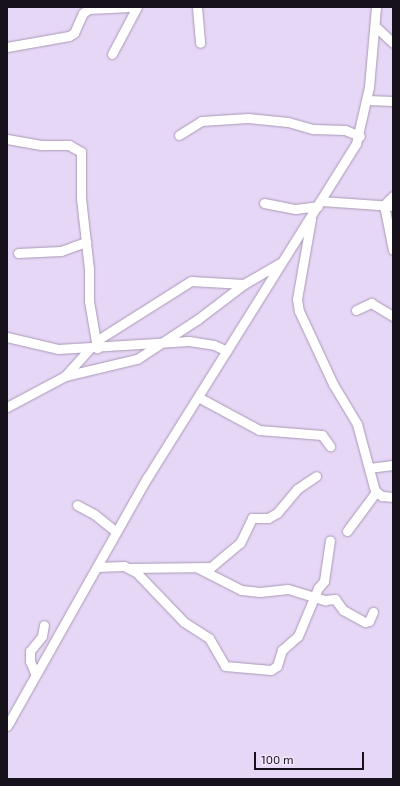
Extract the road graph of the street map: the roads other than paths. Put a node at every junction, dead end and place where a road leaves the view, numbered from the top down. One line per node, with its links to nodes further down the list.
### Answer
1 (130, 7): 5 (street)
2 (137, 7): 10 (street)
3 (197, 7): 7 (street)
4 (376, 7): 6 (street)
5 (84, 9): 9 (street)
6 (376, 27): 8 (street); 11 (street)
7 (200, 43)
8 (393, 43)
9 (7, 47)
10 (112, 54)
11 (367, 100): 12 (street); 14 (street)
12 (393, 101)
13 (179, 135): 14 (street)
14 (360, 136): 18 (street)
15 (7, 139): 21 (street)
16 (393, 196): 19 (street)
17 (264, 203): 18 (street)
18 (319, 204): 19 (street); 20 (street)
19 (389, 206): 22 (street)
20 (312, 215): 24 (street); 37 (street)
21 (86, 242): 23 (street); 30 (street)
22 (393, 250)
23 (18, 253)
24 (283, 261): 25 (street); 31 (street)
25 (244, 284): 29 (street); 30 (street)
26 (356, 310): 27 (street)
27 (393, 316)
28 (7, 337): 30 (street)
29 (160, 344): 30 (street); 31 (street); 32 (street)
30 (95, 345): 32 (street)
31 (226, 351): 33 (street)
32 (65, 376): 34 (street)
33 (198, 398): 35 (street); 43 (street)
34 (7, 407)
35 (330, 446)
36 (393, 465): 37 (street)
37 (369, 468): 39 (street)
38 (316, 476): 47 (street)
39 (376, 492): 40 (street); 42 (street)
40 (393, 497)
41 (77, 504): 43 (street)
42 (347, 531)
43 (116, 532): 45 (street)
44 (330, 540): 48 (street)
45 (97, 567): 46 (street); 51 (street)
46 (129, 568): 47 (street); 48 (street)
47 (198, 568): 48 (street)
48 (314, 596): 49 (street)
49 (373, 612)
50 (44, 625): 51 (street)
51 (35, 673): 52 (street)
52 (7, 726)

